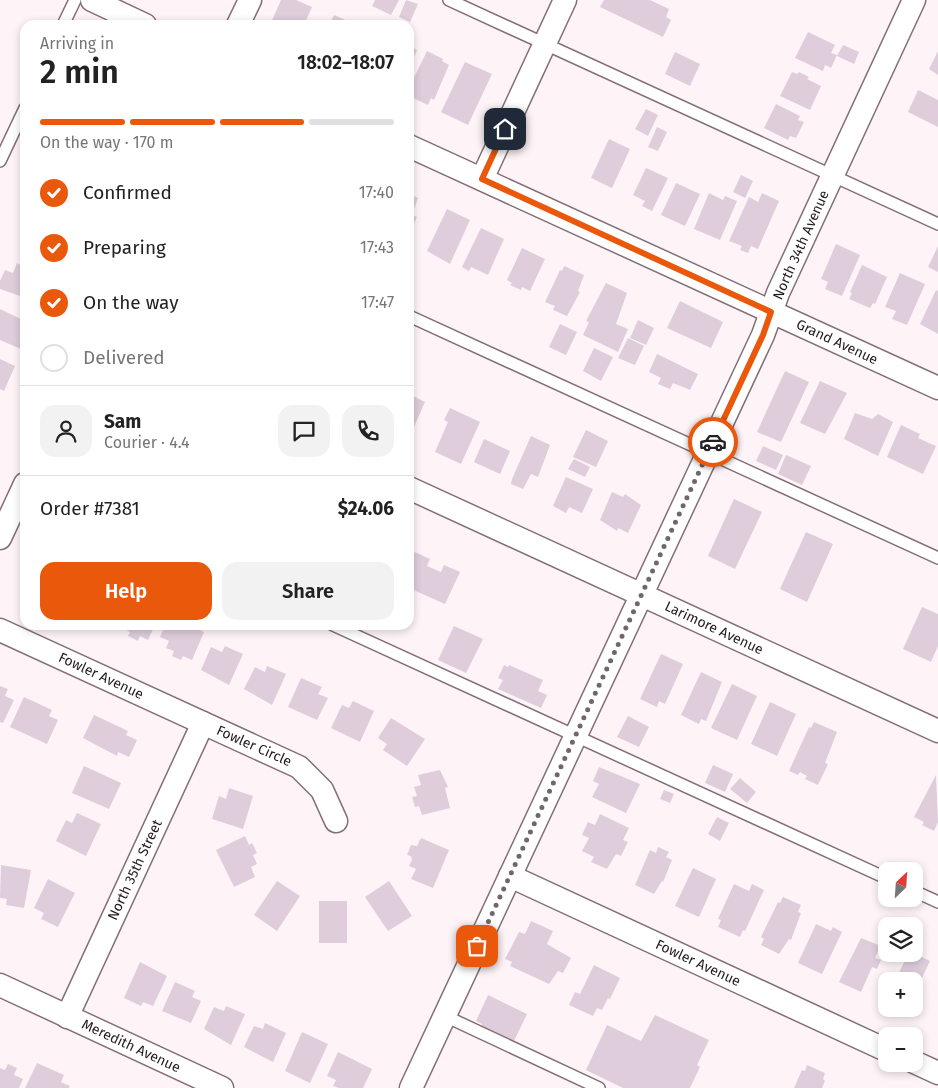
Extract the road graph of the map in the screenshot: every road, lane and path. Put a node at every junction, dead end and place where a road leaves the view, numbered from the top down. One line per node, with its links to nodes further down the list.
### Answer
1 (75, 0): 7 (lane)
2 (92, 0): 8 (street)
3 (250, 0): 9 (street)
4 (448, 0): 10 (lane)
5 (565, 0): 10 (street)
6 (914, 0): 14 (street, North 34th Avenue)
7 (66, 20)
8 (134, 20)
9 (240, 20)
10 (544, 45): 14 (lane); 15 (street)
11 (20, 119): 13 (lane)
12 (414, 148): 15 (street, Grand Avenue)
13 (0, 161)
14 (832, 175): 16 (lane); 17 (street, North 34th Avenue)
15 (482, 179): 17 (street, Grand Avenue)
16 (938, 224)
17 (771, 312): 19 (street, Grand Avenue); 20 (street, North 34th Avenue)
18 (414, 318): 20 (lane)
19 (938, 388)
20 (708, 452): 24 (lane); 25 (street, North 34th Avenue)
21 (414, 490): 25 (street, Larimore Avenue)
22 (20, 495): 23 (street)
23 (0, 538)
24 (938, 558)
25 (642, 595): 29 (street, Larimore Avenue); 30 (street, North 34th Avenue)
26 (0, 630): 28 (street, Fowler Avenue)
27 (344, 630): 30 (lane)
28 (203, 723): 31 (street, Fowler Circle); 38 (street, North 35th Street)
29 (938, 731)
30 (576, 736): 32 (lane); 33 (street, North 34th Avenue)
31 (336, 821)
32 (878, 874)
33 (510, 876): 37 (street, North 34th Avenue); 39 (street, Fowler Avenue)
34 (923, 895): 35 (lane)
35 (938, 902)
36 (0, 985): 38 (street, Meredith Avenue)
37 (445, 1016): 43 (street, North 34th Avenue); 44 (lane)
38 (67, 1017): 42 (street, Meredith Avenue)
39 (878, 1046)
40 (923, 1066): 41 (street)
41 (938, 1073)
42 (222, 1088)
43 (411, 1088)
44 (598, 1088)

